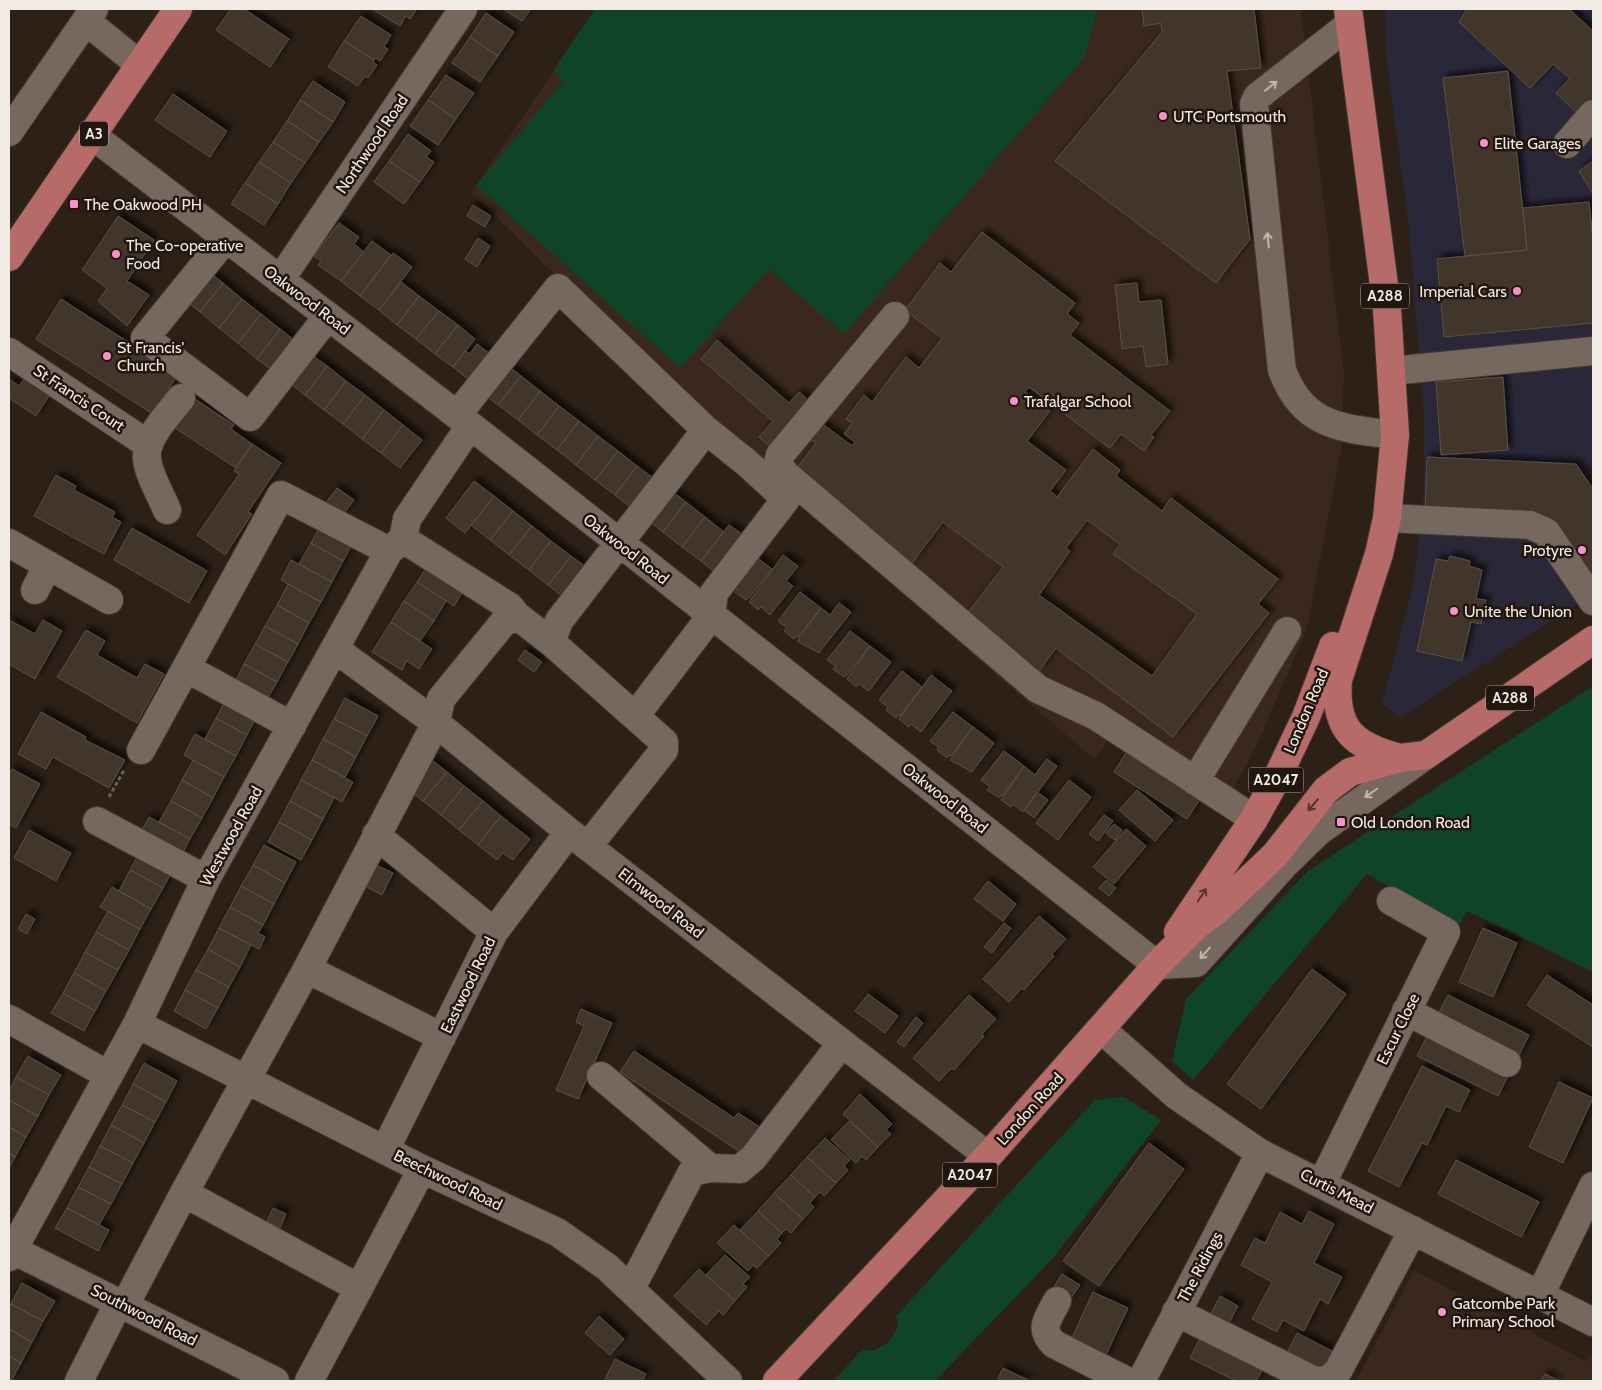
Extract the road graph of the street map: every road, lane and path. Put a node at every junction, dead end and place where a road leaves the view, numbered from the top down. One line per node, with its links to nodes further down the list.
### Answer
1 (178, 9): 5 (main road, A3)
2 (464, 9): 12 (street, Northwood Road)
3 (90, 15): 5 (street); 7 (street)
4 (1349, 16): 17 (main road, A288); 21 (street, one-way to 4)
5 (140, 65): 8 (main road, A3)
6 (1593, 114): 9 (street)
7 (9, 132)
8 (93, 136): 10 (street, Oakwood Road); 11 (main road, A3)
9 (1567, 144)
10 (226, 238): 12 (street, Oakwood Road); 13 (street)
11 (9, 257)
12 (280, 280): 13 (street, Oakwood Road)
13 (328, 316): 19 (street, Oakwood Road)
14 (895, 316): 45 (street)
15 (1593, 351): 17 (street)
16 (9, 352): 22 (street, St Francis Court)
17 (1391, 371): 21 (main road, A288)
18 (180, 398): 22 (street)
19 (463, 421): 20 (street, Westwood Road); 25 (street, Oakwood Road); 27 (street, Westwood Road)
20 (706, 430): 25 (street); 34 (street)
21 (1395, 435): 24 (main road, A288)
22 (149, 445): 23 (street)
23 (167, 510)
24 (1387, 518): 29 (main road, A288); 32 (street)
25 (618, 542): 34 (street, Oakwood Road); 37 (street)
26 (9, 543): 28 (street)
27 (396, 545): 33 (street, Eastwood Road); 38 (street, Westwood Road); 39 (street, Eastwood Road)
28 (48, 565): 30 (street); 31 (street)
29 (1370, 582): 44 (main road, A288); 46 (main road, London Road / A2047)
30 (35, 590)
31 (109, 600)
32 (1593, 600)
33 (516, 616): 37 (street, Eastwood Road); 41 (street)
34 (711, 616): 40 (street); 53 (street, Oakwood Road)
35 (1287, 631): 45 (street)
36 (1593, 640): 44 (main road, A288)
37 (551, 642): 40 (street, Eastwood Road)
38 (335, 649): 41 (street, Elmwood Road); 42 (street, Westwood Road)
39 (186, 668): 42 (street); 43 (street)
40 (636, 715): 49 (street, Eastwood Road)
41 (436, 723): 48 (street); 49 (street, Elmwood Road)
42 (292, 726): 50 (street, Westwood Road)
43 (142, 750): 47 (path)
44 (1413, 757): 53 (main road, London Road / A2047, one-way to 53)
45 (1195, 781): 46 (street)
46 (1254, 819): 53 (main road, London Road / A2047, one-way to 46)
47 (97, 821): 50 (street)
48 (376, 835): 52 (street); 54 (street)
49 (579, 839): 52 (street, Eastwood Road); 60 (street, Elmwood Road)
50 (206, 879): 57 (street, Westwood Road)
51 (1390, 901): 55 (street, Escur Close)
52 (494, 932): 59 (street, Eastwood Road)
53 (1157, 965): 58 (main road, London Road / A2047)
54 (307, 969): 59 (street); 64 (street)
55 (1406, 1011): 61 (street); 70 (street, Escur Close)
56 (9, 1019): 62 (street)
57 (137, 1024): 62 (street, Westwood Road); 64 (street, Beechwood Road)
58 (1101, 1029): 66 (street, Curtis Mead); 67 (main road, London Road / A2047)
59 (442, 1037): 65 (street, Eastwood Road)
60 (842, 1043): 67 (street, Elmwood Road); 68 (street)
61 (1507, 1063)
62 (108, 1075): 74 (street, Westwood Road)
63 (601, 1076): 68 (street)
64 (245, 1079): 65 (street, Beechwood Road); 72 (street)
65 (385, 1150): 69 (street, Beechwood Road)
66 (1260, 1153): 70 (street, Curtis Mead); 80 (street, The Ridings)
67 (988, 1156): 86 (main road, London Road / A2047)
68 (710, 1168): 76 (street)
69 (422, 1169): 75 (street); 76 (street, Beechwood Road)
70 (1322, 1183): 73 (street, Curtis Mead)
71 (1593, 1186): 77 (street)
72 (184, 1193): 75 (street); 79 (street)
73 (1412, 1230): 77 (street, Curtis Mead); 80 (street)
74 (11, 1253): 79 (street, Southwood Road)
75 (359, 1288): 84 (street)
76 (631, 1288): 85 (street, Beechwood Road)
77 (1540, 1295): 81 (street, Curtis Mead)
78 (1057, 1301): 87 (street)
79 (122, 1304): 82 (street); 83 (street, Southwood Road)
80 (1176, 1312): 88 (street, The Ridings)
81 (1593, 1322)
82 (79, 1381)
83 (275, 1381)
84 (309, 1381)
85 (728, 1381)
86 (777, 1381)
87 (1127, 1381)
88 (1141, 1381)

